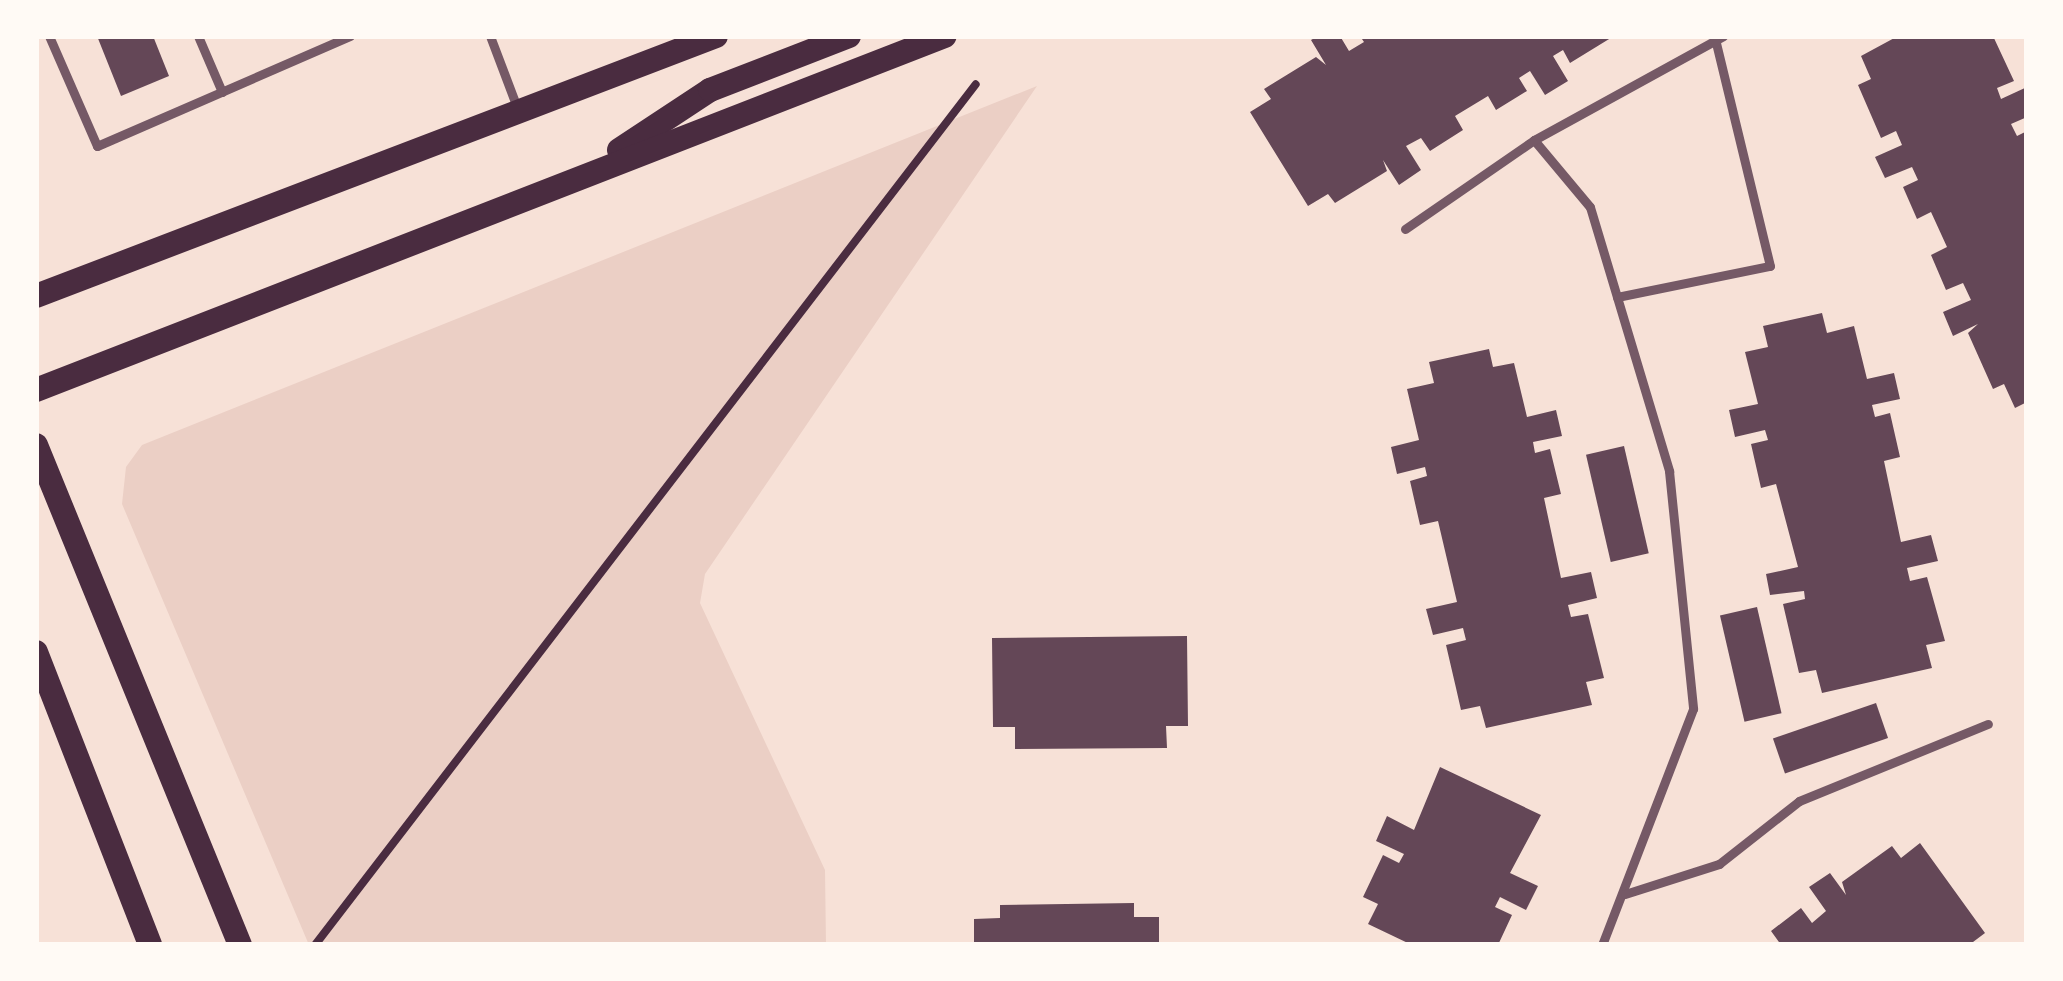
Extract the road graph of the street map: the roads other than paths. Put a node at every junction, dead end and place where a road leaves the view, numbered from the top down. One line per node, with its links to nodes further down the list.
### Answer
1 (50, 36): 9 (lane)
2 (198, 36): 9 (lane)
3 (350, 36): 9 (lane)
4 (490, 36): 10 (lane)
5 (716, 36): 10 (main road)
6 (849, 36): 12 (main road)
7 (945, 36): 12 (main road)
8 (1719, 39): 11 (lane); 15 (lane)
9 (221, 92)
10 (519, 112): 14 (main road)
11 (1534, 140): 13 (lane); 15 (lane)
12 (577, 178): 16 (main road)
13 (1405, 229)
14 (36, 296)
15 (1617, 298): 20 (lane)
16 (36, 389)
17 (36, 445): 22 (main road)
18 (36, 652): 21 (main road)
19 (1988, 724): 20 (lane)
20 (1625, 894): 23 (lane)
21 (150, 945)
22 (240, 945)
23 (1602, 945)

